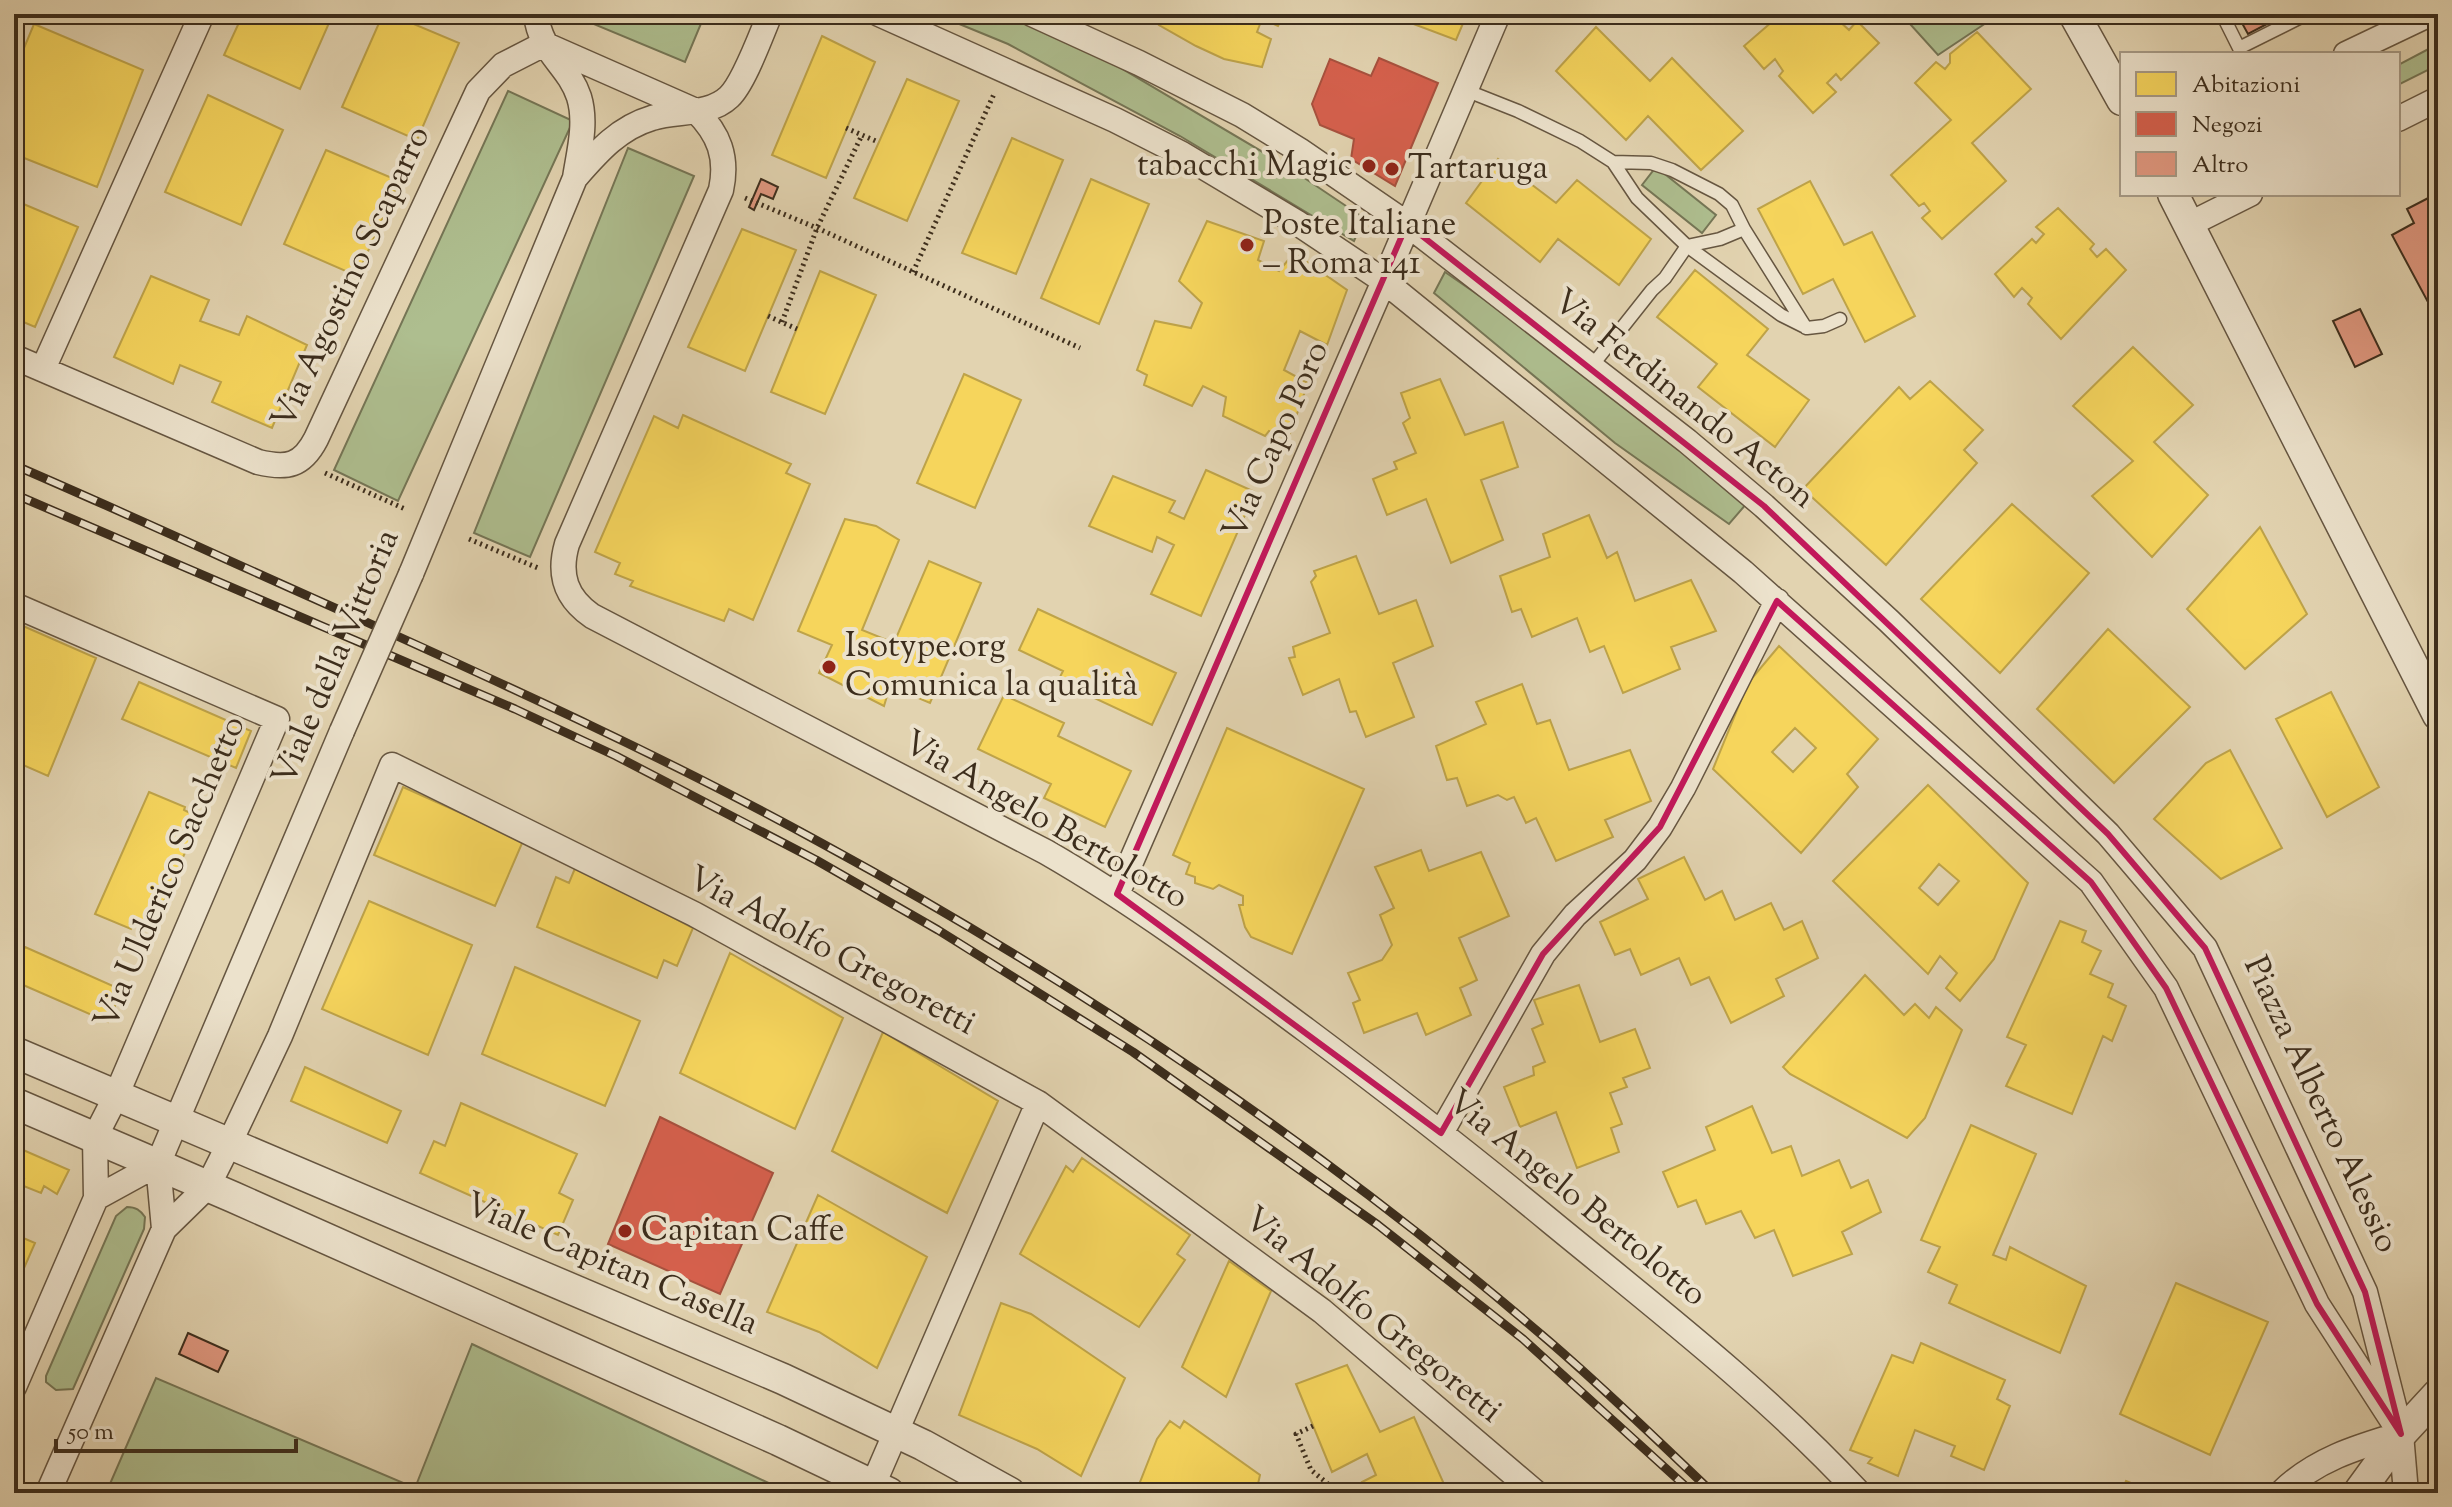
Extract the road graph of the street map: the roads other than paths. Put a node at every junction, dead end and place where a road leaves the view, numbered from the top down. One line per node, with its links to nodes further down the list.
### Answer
1 (202, 14): 31 (street)
2 (536, 14): 11 (street)
3 (770, 14): 16 (street)
4 (879, 14): 26 (street)
5 (1032, 14): 22 (street, Via Ferdinando Acton)
6 (1498, 14): 13 (street, Via Capo Poro)
7 (2074, 14): 14 (street)
8 (2222, 14): 9 (lane)
9 (2307, 14)
10 (2430, 14): 12 (street)
11 (544, 44): 16 (street); 19 (street); 31 (street, Via Agostino Scaparro)
12 (2350, 52)
13 (1465, 90): 18 (lane); 22 (street, Via Capo Poro)
14 (2120, 96)
15 (2438, 99): 17 (street)
16 (696, 111): 19 (street); 35 (street, Via Angelo Bertolotto)
17 (2400, 118)
18 (1613, 162): 24 (lane); 25 (lane)
19 (575, 178): 41 (street, Viale della Vittoria, bridge)
20 (2174, 196): 23 (street)
21 (2246, 196): 23 (street)
22 (1407, 224): 26 (street, Via Capo Poro); 30 (street, Via Ferdinando Acton)
23 (2190, 224): 34 (street)
24 (1744, 229): 25 (lane); 28 (lane)
25 (1687, 246): 28 (lane); 30 (lane)
26 (1384, 281): 32 (street); 35 (street, Via Capo Poro)
27 (1840, 319): 28 (lane)
28 (1807, 328)
29 (14, 357): 31 (street, Via Agostino Scaparro)
30 (1591, 367): 36 (street, Via Ferdinando Acton)
31 (43, 369)
32 (1777, 601): 42 (street); 53 (street)
33 (14, 605): 38 (street, Via Ulderico Sacchetto)
34 (2438, 715)
35 (1117, 894): 42 (street, Via Angelo Bertolotto)
36 (2205, 948): 53 (street, Piazza Alberto Alessio)
37 (14, 1052): 38 (street, Viale Capitan Casella)
38 (116, 1096): 41 (street, Viale Capitan Casella); 43 (street, Via Ulderico Sacchetto)
39 (14, 1103): 43 (street)
40 (1038, 1103): 44 (street, Via Adolfo Gregoretti); 52 (street); 57 (street, Via Adolfo Gregoretti)
41 (176, 1121): 44 (street, Viale Capitan Casella); 45 (street, Viale della Vittoria)
42 (1441, 1133): 58 (street, Via Angelo Bertolotto)
43 (95, 1137): 45 (street); 47 (street)
44 (229, 1144): 46 (street, Viale della Vittoria); 52 (street, Viale Capitan Casella)
45 (158, 1164): 46 (street); 47 (street); 48 (street, Viale della Vittoria)
46 (208, 1186): 48 (street, Viale della Vittoria); 54 (street)
47 (96, 1198): 49 (street)
48 (164, 1229): 55 (street, Viale della Vittoria)
49 (14, 1387)
50 (2438, 1394): 53 (street)
51 (2438, 1415): 53 (street)
52 (897, 1432): 54 (street); 56 (street, Viale Capitan Casella)
53 (2401, 1434): 59 (street); 60 (street); 61 (street, Piazza Alberto Alessio)
54 (881, 1489)
55 (48, 1493)
56 (1010, 1493)
57 (1536, 1493)
58 (1859, 1493)
59 (2281, 1493)
60 (2358, 1493)
61 (2406, 1493)

